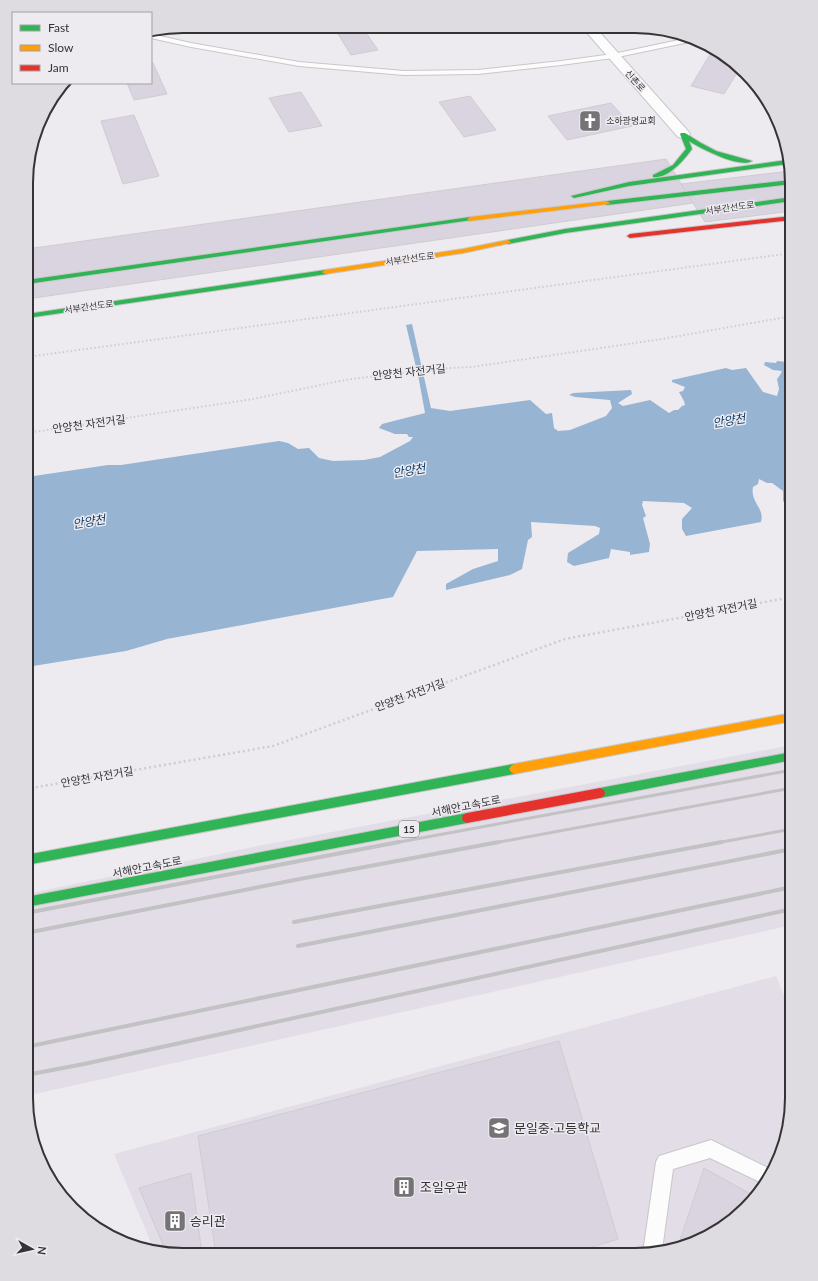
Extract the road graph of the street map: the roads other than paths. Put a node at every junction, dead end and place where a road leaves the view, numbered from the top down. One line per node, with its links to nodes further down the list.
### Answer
1 (593, 33): 4 (street, 신촌로)
2 (152, 36): 4 (lane)
3 (684, 41): 4 (lane)
4 (613, 56): 5 (street, 신촌로)
5 (683, 134): 6 (highway); 9 (highway)
6 (784, 163)
7 (784, 163): 9 (highway)
8 (785, 183): 14 (highway, 서부간선도로)
9 (630, 184): 10 (highway)
10 (568, 197)
11 (553, 200): 14 (highway)
12 (785, 200): 17 (highway, 서부간선도로)
13 (785, 219): 15 (highway)
14 (453, 221): 18 (highway, 서부간선도로)
15 (618, 237)
16 (548, 243): 17 (highway)
17 (463, 251): 19 (highway, 서부간선도로)
18 (33, 281)
19 (33, 315)
20 (785, 719): 22 (highway)
21 (785, 757): 23 (highway, 서해안고속도로 / 15)
22 (33, 859)
23 (33, 901)
24 (764, 1175): 25 (lane)
25 (653, 1247)

